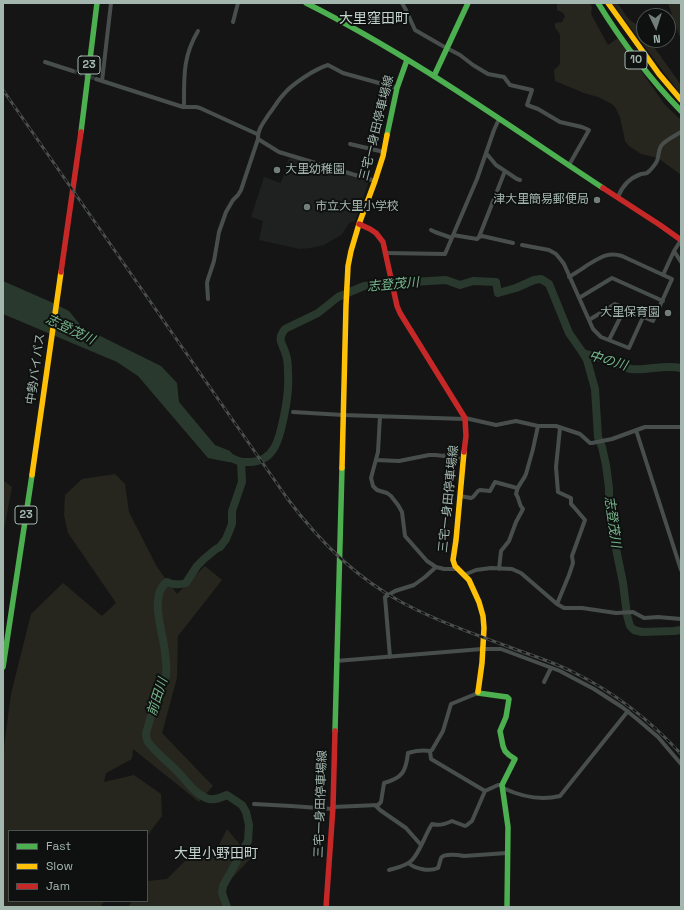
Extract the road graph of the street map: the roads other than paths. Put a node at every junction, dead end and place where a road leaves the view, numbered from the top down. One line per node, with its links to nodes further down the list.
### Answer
1 (97, 3): 74 (main road, 中勢バイパス / 23)
2 (111, 3): 17 (street)
3 (238, 3): 9 (street)
4 (306, 3): 12 (main road)
5 (402, 3): 11 (street)
6 (468, 3): 11 (main road)
7 (598, 3): 21 (main road, 10)
8 (608, 3): 19 (main road, 10)
9 (233, 22)
10 (198, 31): 20 (street)
11 (446, 49): 15 (main road); 28 (street)
12 (407, 60): 15 (main road); 18 (main road, 三宅一身田停車場線)
13 (45, 62): 14 (street)
14 (72, 70)
15 (434, 76): 22 (main road)
16 (96, 79): 17 (street)
17 (102, 81): 20 (street)
18 (397, 88): 24 (street); 26 (main road, 三宅一身田停車場線)
19 (681, 100)
20 (183, 107): 24 (street)
21 (681, 111)
22 (499, 119): 27 (street); 28 (main road)
23 (681, 132): 32 (street)
24 (258, 137): 31 (street); 46 (street)
25 (350, 144): 26 (street)
26 (384, 152): 31 (main road, 三宅一身田停車場線)
27 (486, 153): 29 (street); 35 (street)
28 (569, 165): 32 (main road)
29 (505, 171): 30 (street); 36 (street)
30 (520, 180)
31 (375, 181): 33 (main road, 三宅一身田停車場線)
32 (618, 197): 37 (main road)
33 (359, 224): 41 (main road, 三宅一身田停車場線); 53 (main road, 三宅一身田停車場線)
34 (431, 230): 35 (street)
35 (453, 237): 36 (street); 41 (street)
36 (479, 237): 38 (street)
37 (681, 240): 40 (street)
38 (513, 243)
39 (522, 245): 44 (street)
40 (674, 251): 42 (street); 43 (street)
41 (386, 253): 55 (main road, 三宅一身田停車場線)
42 (681, 262)
43 (663, 275): 44 (street); 47 (street)
44 (569, 277): 45 (street)
45 (579, 298): 47 (street); 50 (street)
46 (208, 300)
47 (663, 301): 49 (street)
48 (625, 308): 49 (street); 50 (street); 51 (street)
49 (643, 317): 51 (street)
50 (589, 320): 51 (street)
51 (610, 340)
52 (293, 412): 53 (street)
53 (343, 415): 54 (street); 73 (main road, 三宅一身田停車場線)
54 (380, 416): 55 (street); 61 (street)
55 (465, 418): 56 (street); 63 (main road, 三宅一身田停車場線)
56 (538, 426): 58 (street); 62 (street)
57 (681, 427): 59 (street)
58 (560, 428): 59 (street); 69 (street)
59 (636, 430): 67 (street)
60 (458, 458): 61 (street)
61 (376, 460): 64 (street)
62 (517, 488): 63 (street); 66 (street)
63 (460, 496): 65 (main road, 三宅一身田停車場線)
64 (436, 568): 65 (street); 72 (street)
65 (458, 569): 68 (main road, 三宅一身田停車場線)
66 (499, 569): 68 (street); 69 (street)
67 (681, 570)
68 (464, 575): 71 (main road, 三宅一身田停車場線)
69 (556, 604): 70 (street)
70 (681, 619)
71 (482, 649): 72 (street); 75 (street); 77 (main road, 三宅一身田停車場線)
72 (390, 656): 73 (street)
73 (336, 661): 85 (main road, 三宅一身田停車場線)
74 (3, 667)
75 (551, 668): 76 (street); 78 (street)
76 (544, 682)
77 (478, 693): 79 (street); 81 (main road)
78 (628, 711): 80 (street); 81 (street)
79 (430, 752): 82 (street); 84 (street)
80 (681, 764)
81 (502, 787): 82 (street); 87 (main road)
82 (485, 790): 86 (street)
83 (254, 804): 85 (street)
84 (375, 805): 85 (street); 86 (street)
85 (333, 808): 90 (main road, 三宅一身田停車場線)
86 (421, 845): 88 (street)
87 (507, 853): 88 (street); 91 (main road)
88 (408, 863): 89 (street)
89 (389, 870)
90 (326, 907)
91 (507, 907)

